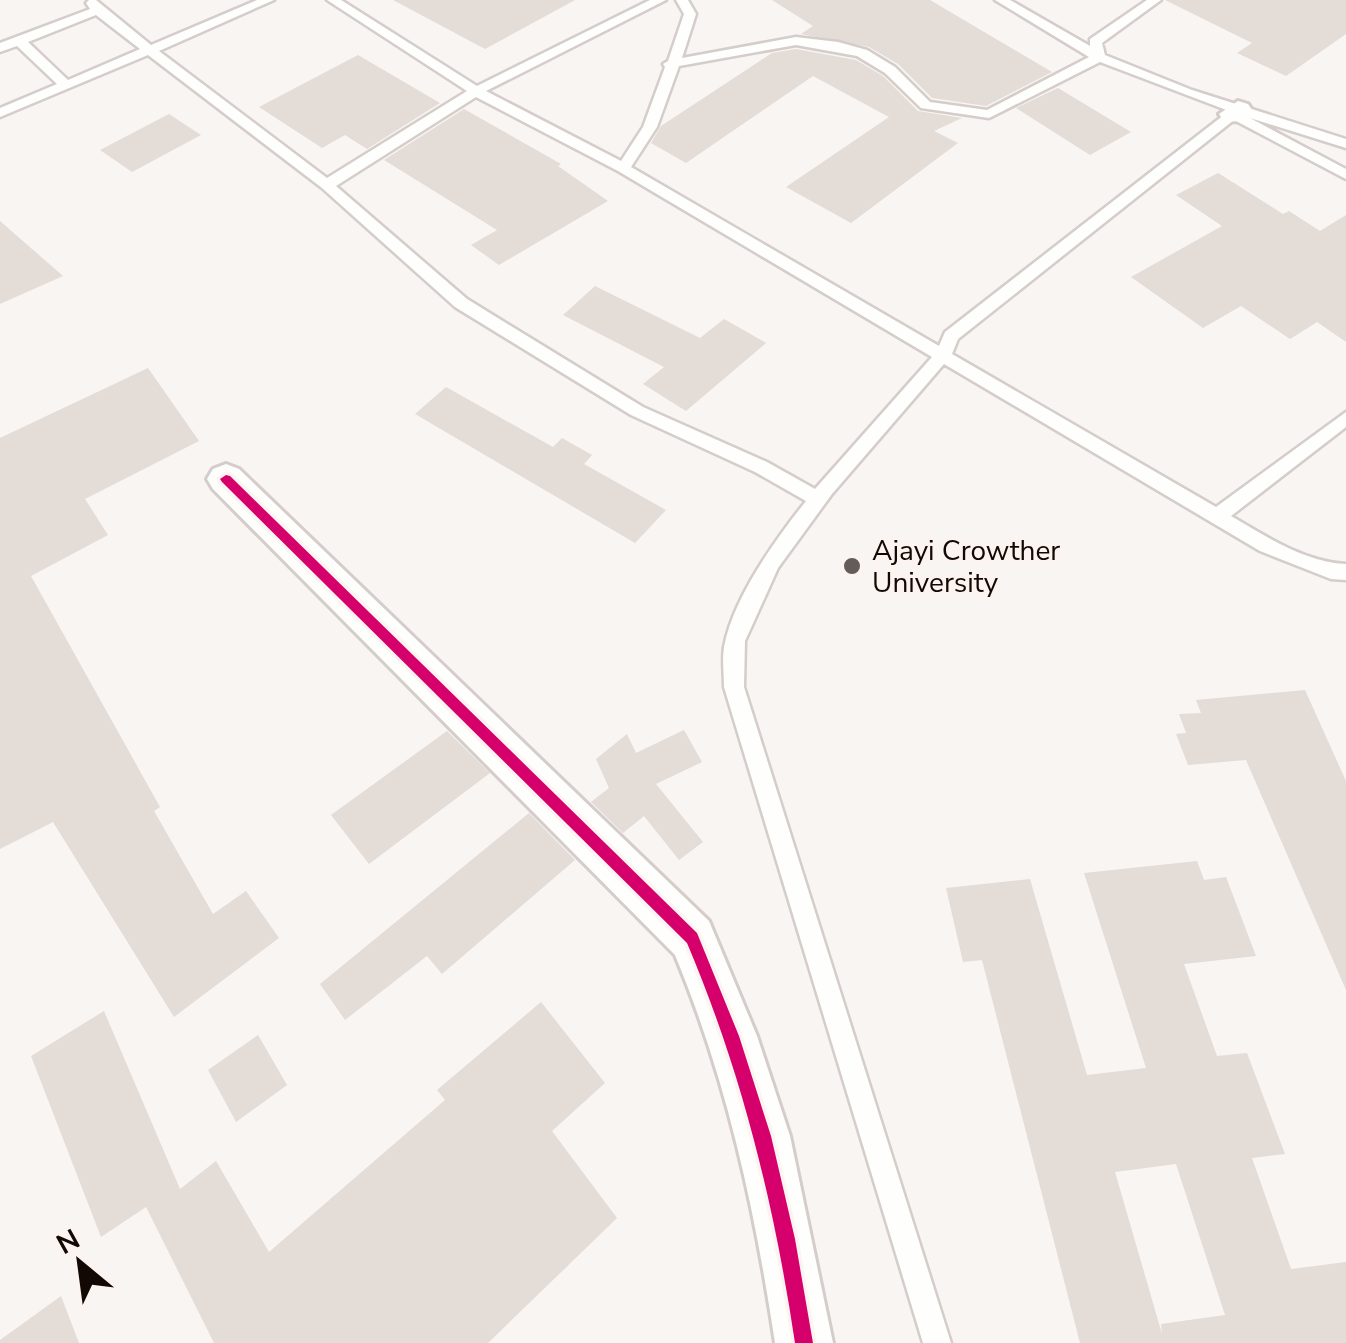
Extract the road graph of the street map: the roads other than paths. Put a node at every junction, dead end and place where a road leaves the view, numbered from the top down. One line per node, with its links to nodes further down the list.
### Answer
1 (268, 0): 10 (lane)
2 (333, 0): 14 (lane)
3 (660, 0): 14 (lane)
4 (682, 0): 12 (lane)
5 (1001, 0): 11 (lane)
6 (1154, 0): 11 (lane)
7 (93, 5): 8 (lane); 10 (lane)
8 (20, 41): 9 (lane); 13 (lane)
9 (0, 48)
10 (150, 51): 13 (lane); 20 (lane)
11 (1099, 57): 12 (lane); 15 (lane)
12 (670, 64): 18 (lane)
13 (68, 86): 16 (lane)
14 (476, 91): 18 (lane); 20 (lane)
15 (1236, 112): 17 (lane); 19 (lane); 21 (lane)
16 (0, 113)
17 (1346, 144)
18 (623, 168): 21 (lane)
19 (1346, 175)
20 (327, 184): 24 (lane)
21 (944, 354): 24 (lane); 25 (lane)
22 (1346, 418): 25 (lane)
23 (226, 479): 27 (street)
24 (819, 500): 28 (lane)
25 (1217, 516): 26 (lane)
26 (1346, 572)
27 (804, 1343)
28 (938, 1343)

